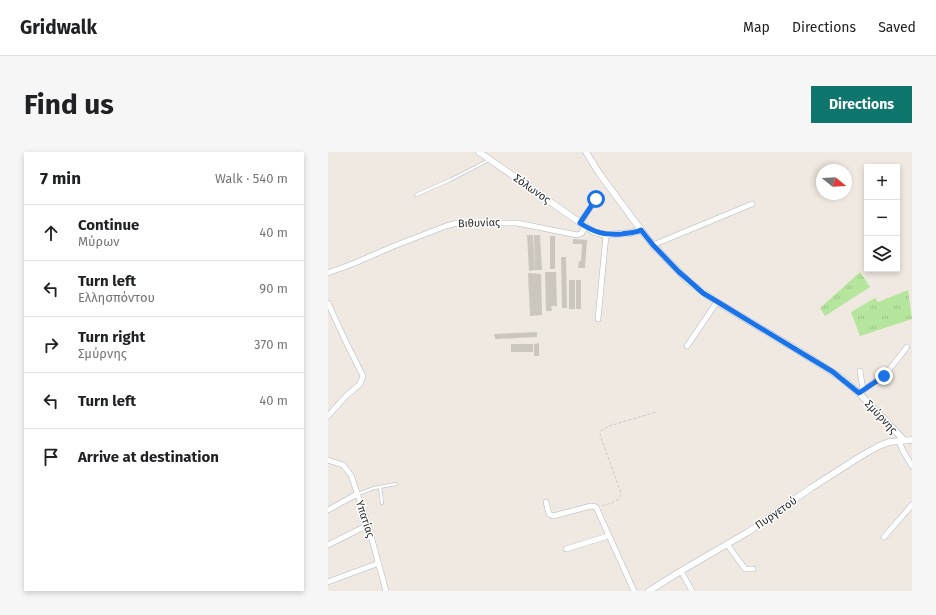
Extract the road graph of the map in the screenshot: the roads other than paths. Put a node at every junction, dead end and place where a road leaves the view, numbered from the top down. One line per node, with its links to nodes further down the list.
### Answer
1 (479, 152): 3 (street, Σόλωνος)
2 (586, 152): 8 (street, Σμύρνης)
3 (490, 159): 4 (lane); 7 (street, Σόλωνος)
4 (416, 195)
5 (596, 199): 7 (street)
6 (752, 204): 10 (street)
7 (582, 224): 9 (street, Σόλωνος); 11 (street, Βιθυνίας)
8 (641, 230): 9 (street); 10 (street, Σμύρνης)
9 (606, 235): 14 (street)
10 (653, 245): 12 (street, Σμύρνης)
11 (328, 273)
12 (717, 302): 15 (street); 18 (street, Σμύρνης)
13 (328, 303): 19 (street)
14 (598, 319)
15 (687, 346)
16 (906, 347): 18 (street)
17 (860, 371): 18 (street)
18 (861, 391): 21 (street, Σμύρνης)
19 (328, 416)
20 (912, 440): 21 (street, Πυργετού)
21 (901, 441): 23 (street); 34 (street, Πυργετού)
22 (328, 460): 26 (street, Υπατίας)
23 (912, 466)
24 (396, 484): 25 (lane)
25 (380, 487): 26 (lane); 28 (lane)
26 (357, 494): 30 (street); 31 (street, Υπατίας)
27 (546, 502): 32 (street)
28 (382, 503)
29 (912, 505): 33 (street)
30 (328, 510)
31 (368, 525): 35 (street); 37 (street, Υπατίας)
32 (608, 536): 36 (street); 42 (street)
33 (884, 537)
34 (727, 544): 38 (street); 39 (street, Πυργετού)
35 (328, 545)
36 (566, 549)
37 (379, 563): 40 (street); 41 (street, Υπατίας)
38 (753, 569)
39 (681, 571): 43 (street, Πυργετού); 44 (street)
40 (328, 582)
41 (386, 591)
42 (634, 591)
43 (649, 591)
44 (692, 591)

